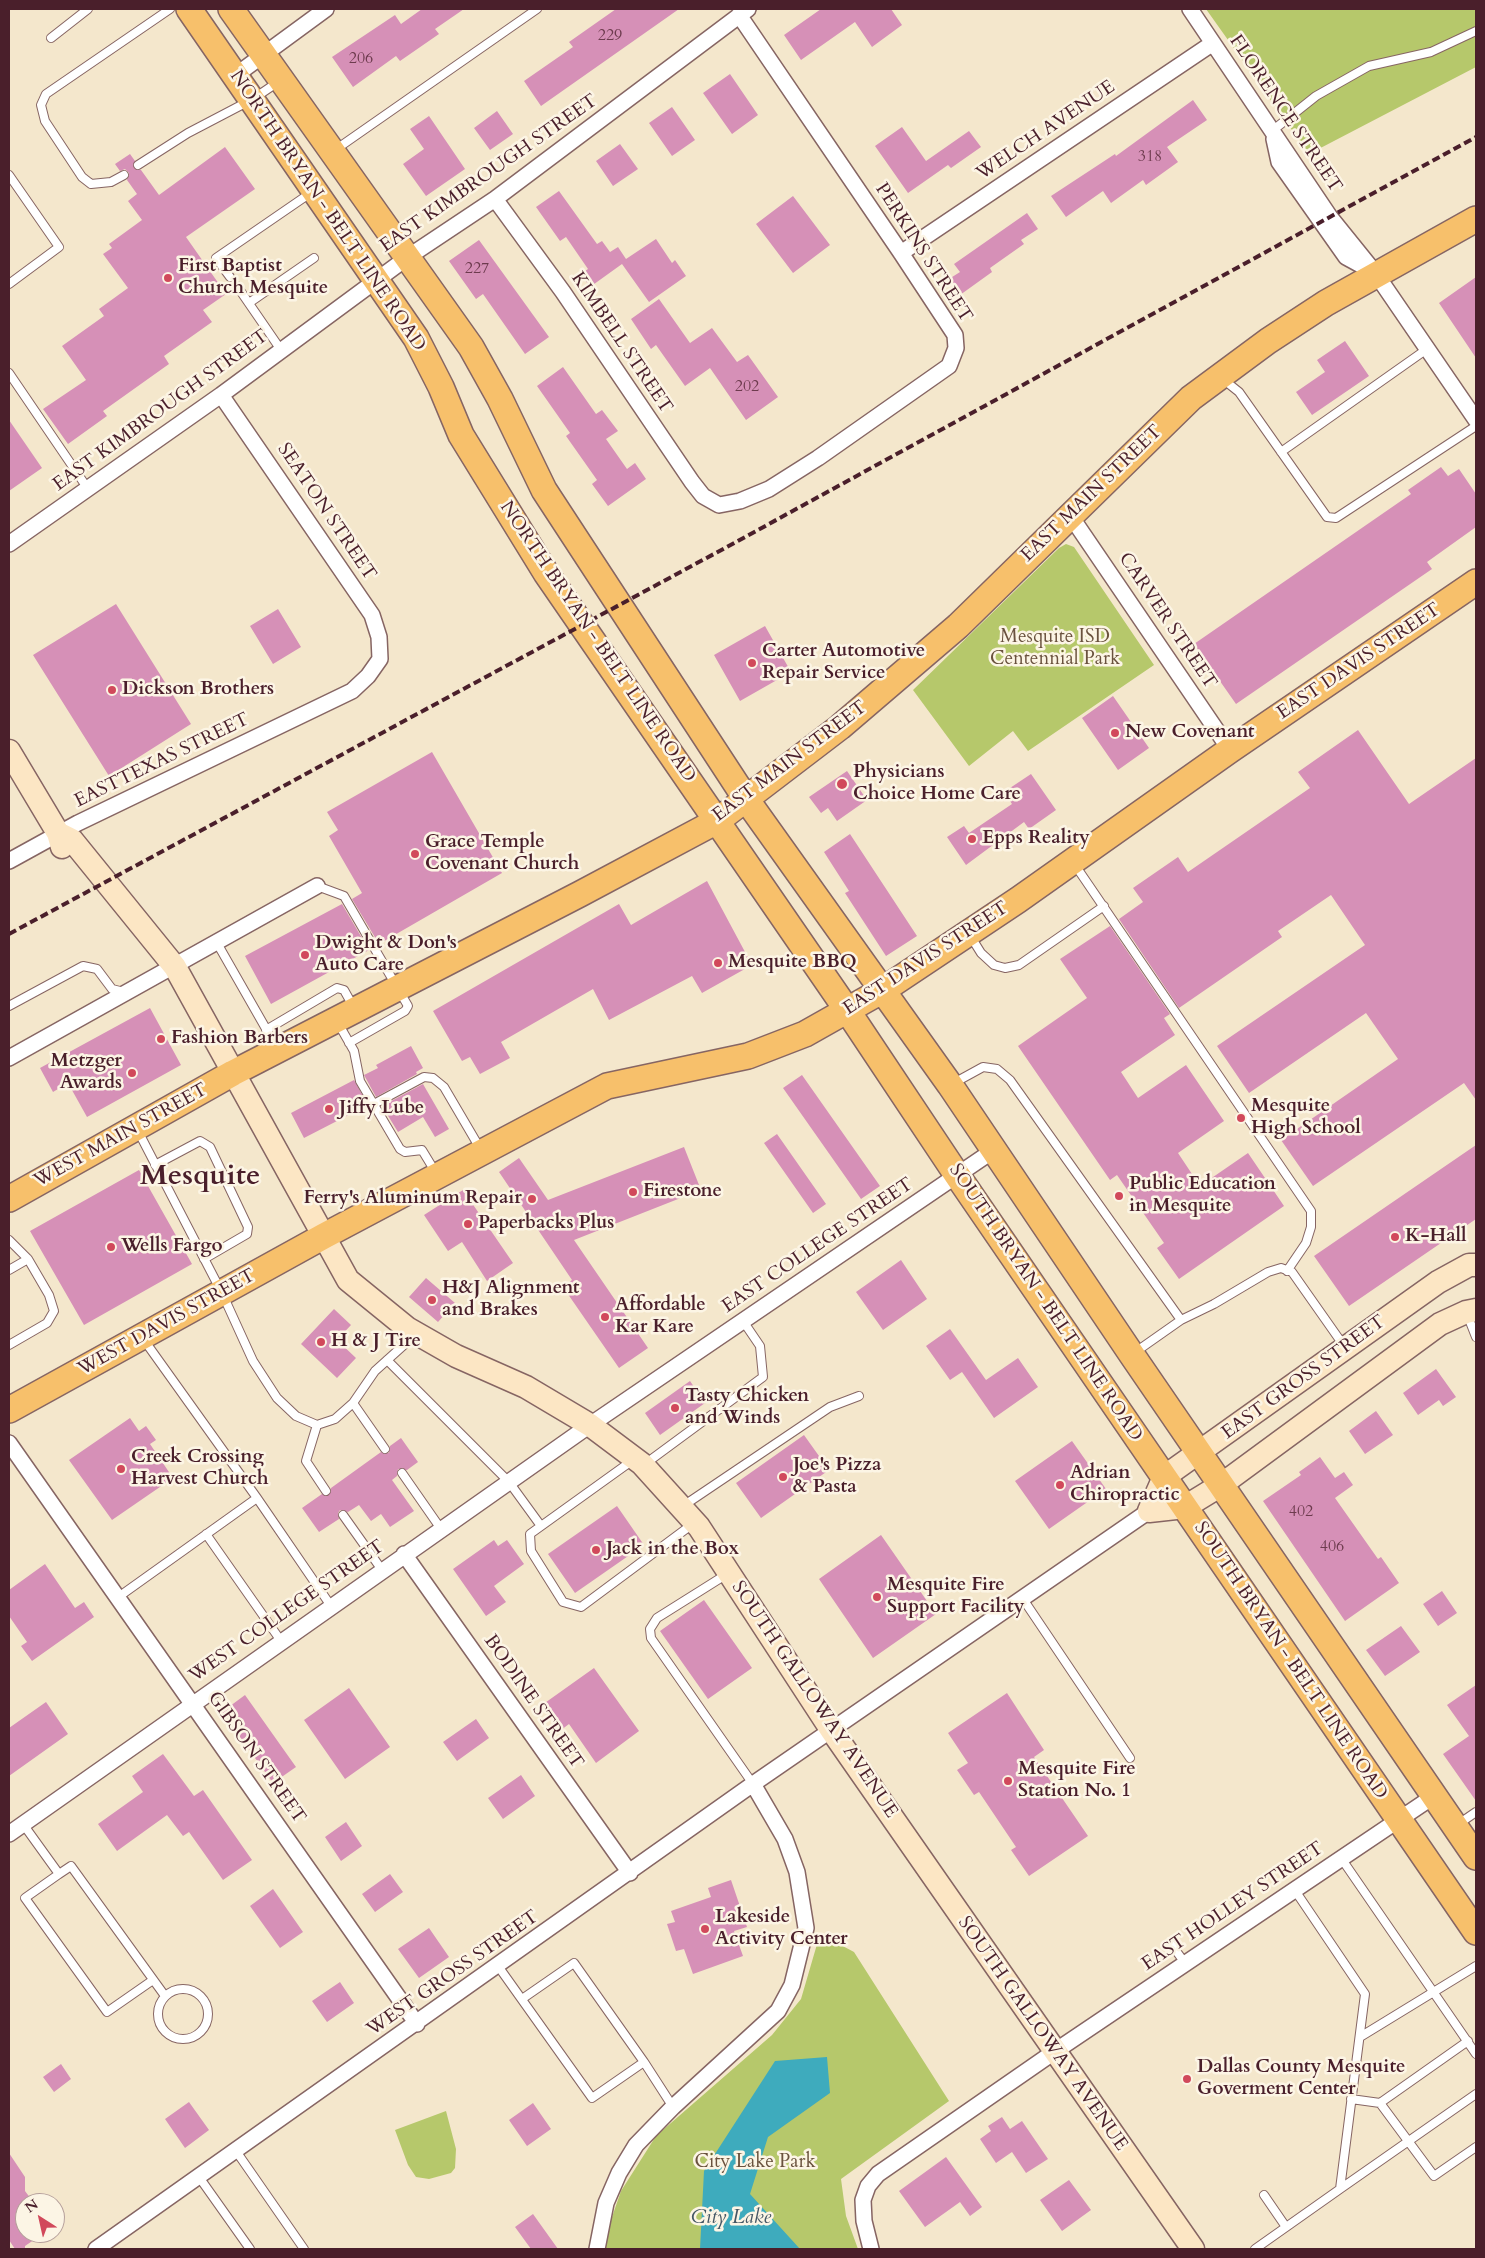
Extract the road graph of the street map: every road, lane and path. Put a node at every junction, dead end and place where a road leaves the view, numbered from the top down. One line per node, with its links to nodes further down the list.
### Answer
1 (88, 9): 10 (lane)
2 (170, 9): 20 (lane)
3 (189, 9): 13 (main road, NORTH BRYAN - BELT LINE ROAD)
4 (231, 9): 12 (main road, NORTH BRYAN - BELT LINE ROAD)
5 (326, 9): 12 (street)
6 (537, 9): 17 (lane)
7 (1190, 9): 11 (street, FLORENCE STREET)
8 (744, 12): 22 (street, EAST KIMBROUGH STREET); 24 (street, PERKINS STREET)
9 (1476, 31): 16 (lane)
10 (51, 38)
11 (1213, 43): 16 (street, FLORENCE STREET); 24 (street, WELCH AVENUE)
12 (264, 53): 13 (street); 14 (main road, NORTH BRYAN - BELT LINE ROAD)
13 (236, 74): 15 (main road, NORTH BRYAN - BELT LINE ROAD)
14 (282, 79): 15 (lane); 17 (main road, NORTH BRYAN - BELT LINE ROAD)
15 (253, 99): 18 (lane); 21 (main road, NORTH BRYAN - BELT LINE ROAD)
16 (1272, 131): 27 (street, FLORENCE STREET); 27 (street)
17 (333, 151): 25 (main road, NORTH BRYAN - BELT LINE ROAD)
18 (138, 165)
19 (9, 175): 30 (lane)
20 (124, 175)
21 (315, 190): 28 (lane); 29 (main road, NORTH BRYAN - BELT LINE ROAD)
22 (495, 199): 25 (street, EAST KIMBROUGH STREET); 42 (street, KIMBELL STREET)
23 (1476, 219): 27 (main road, EAST MAIN STREET)
24 (901, 253): 42 (street, PERKINS STREET)
25 (408, 257): 29 (street, EAST KIMBROUGH STREET); 49 (main road, NORTH BRYAN - BELT LINE ROAD)
26 (314, 258): 32 (lane)
27 (1376, 274): 33 (street, FLORENCE STREET); 35 (main road, EAST MAIN STREET)
28 (230, 277)
29 (376, 279): 34 (street, EAST KIMBROUGH STREET); 50 (main road, NORTH BRYAN - BELT LINE ROAD)
30 (9, 284)
31 (237, 286): 32 (lane)
32 (249, 303): 34 (lane)
33 (1427, 349): 38 (street, FLORENCE STREET); 40 (lane)
34 (281, 350): 37 (street, EAST KIMBROUGH STREET)
35 (1220, 377): 40 (lane); 43 (main road, EAST MAIN STREET)
36 (10, 378): 41 (lane)
37 (221, 395): 41 (street, EAST KIMBROUGH STREET); 46 (street, SEATON STREET)
38 (1476, 420)
39 (1476, 426): 40 (lane)
40 (1281, 452)
41 (88, 488): 44 (street, EAST KIMBROUGH STREET)
42 (719, 505)
43 (1070, 514): 47 (street, CARVER STREET); 49 (main road, EAST MAIN STREET)
44 (9, 544)
45 (1476, 582): 47 (main road, EAST DAVIS STREET)
46 (380, 659): 51 (street, EASTTEXAS STREET)
47 (1230, 750): 53 (main road, EAST DAVIS STREET)
48 (9, 751): 51 (main road)
49 (746, 799): 50 (main road, EAST MAIN STREET); 60 (main road)
50 (717, 820): 59 (main road, EAST MAIN STREET); 63 (main road, SOUTH BRYAN - BELT LINE ROAD)
51 (58, 833): 52 (street, EASTTEXAS STREET); 58 (main road, SOUTH GALLOWAY AVENUE)
52 (9, 861)
53 (1072, 861): 55 (lane); 56 (main road, EAST DAVIS STREET)
54 (317, 886): 57 (street); 59 (lane)
55 (1104, 906): 56 (lane); 84 (lane)
56 (968, 933): 60 (main road, EAST DAVIS STREET)
57 (217, 942): 58 (street); 65 (lane)
58 (175, 967): 61 (street); 68 (main road, SOUTH GALLOWAY AVENUE)
59 (398, 987): 64 (main road, EAST MAIN STREET); 66 (lane)
60 (883, 990): 63 (main road, EAST DAVIS STREET); 69 (main road)
61 (129, 992): 62 (lane); 67 (street)
62 (9, 1006)
63 (847, 1010): 73 (main road, EAST DAVIS STREET); 75 (main road, SOUTH BRYAN - BELT LINE ROAD)
64 (345, 1014): 65 (main road, EAST MAIN STREET); 66 (lane)
65 (272, 1040): 68 (main road, EAST MAIN STREET)
66 (349, 1043): 70 (lane)
67 (9, 1058)
68 (233, 1073): 71 (main road, WEST MAIN STREET); 78 (main road, SOUTH GALLOWAY AVENUE)
69 (950, 1084): 72 (main road); 87 (lane)
70 (374, 1104): 73 (lane); 76 (lane)
71 (135, 1127): 74 (lane); 77 (main road, WEST MAIN STREET)
72 (994, 1150): 75 (street, EAST COLLEGE STREET); 94 (main road)
73 (482, 1152): 76 (main road, EAST DAVIS STREET)
74 (156, 1165): 81 (lane); 81 (lane)
75 (957, 1175): 88 (street, EAST COLLEGE STREET); 106 (main road, SOUTH BRYAN - BELT LINE ROAD)
76 (438, 1176): 78 (main road, EAST DAVIS STREET)
77 (11, 1196)
78 (324, 1236): 85 (main road, WEST DAVIS STREET); 89 (main road, SOUTH GALLOWAY AVENUE)
79 (9, 1240): 80 (lane)
80 (28, 1259): 83 (lane); 92 (lane)
81 (204, 1259): 85 (lane)
82 (1476, 1265): 93 (main road, EAST GROSS STREET)
83 (9, 1270)
84 (1288, 1271): 87 (lane); 93 (lane)
85 (222, 1293): 90 (main road, WEST DAVIS STREET); 99 (lane)
86 (1471, 1311): 91 (lane); 108 (main road, EAST GROSS STREET)
87 (1181, 1320): 94 (lane)
88 (742, 1321): 100 (street, EAST COLLEGE STREET); 104 (lane)
89 (416, 1334): 95 (lane); 100 (main road, SOUTH GALLOWAY AVENUE)
90 (142, 1337): 98 (main road, WEST DAVIS STREET); 110 (lane)
91 (1476, 1337)
92 (9, 1345)
93 (1346, 1348): 103 (main road, EAST GROSS STREET)
94 (1132, 1355): 103 (main road)
95 (387, 1360): 97 (lane); 107 (lane)
96 (859, 1396): 114 (lane)
97 (353, 1403): 99 (lane); 102 (lane)
98 (9, 1410)
99 (317, 1424): 109 (lane)
100 (590, 1425): 104 (main road, SOUTH GALLOWAY AVENUE); 107 (street, WEST COLLEGE STREET)
101 (9, 1443): 121 (street, GIBSON STREET)
102 (385, 1449)
103 (1200, 1454): 106 (main road, EAST GROSS STREET); 108 (main road)
104 (639, 1462): 114 (main road, SOUTH GALLOWAY AVENUE); 115 (lane)
105 (402, 1473): 116 (lane)
106 (1164, 1477): 111 (main road, SOUTH BRYAN - BELT LINE ROAD); 112 (main road)
107 (509, 1482): 115 (lane); 116 (street, WEST COLLEGE STREET)
108 (1221, 1485): 111 (main road, EAST GROSS STREET); 124 (main road)
109 (326, 1491)
110 (257, 1498): 117 (lane); 123 (lane)
111 (1185, 1507): 112 (main road, EAST GROSS STREET); 126 (main road, SOUTH BRYAN - BELT LINE ROAD)
112 (1149, 1511): 122 (street, EAST GROSS STREET)
113 (343, 1515): 119 (lane)
114 (688, 1515): 115 (lane); 120 (main road, SOUTH GALLOWAY AVENUE)
115 (541, 1526)
116 (441, 1529): 118 (street, WEST COLLEGE STREET)
117 (206, 1534): 121 (lane); 125 (lane)
118 (404, 1554): 119 (street, WEST COLLEGE STREET); 139 (street, BODINE STREET)
119 (382, 1570): 123 (street, WEST COLLEGE STREET)
120 (729, 1573): 128 (main road, SOUTH GALLOWAY AVENUE); 130 (lane)
121 (117, 1598): 127 (street, GIBSON STREET)
122 (1023, 1598): 128 (street, EAST GROSS STREET); 129 (lane)
123 (331, 1606): 125 (street, WEST COLLEGE STREET)
124 (1316, 1623): 126 (main road); 131 (main road)
125 (282, 1641): 127 (street, WEST COLLEGE STREET)
126 (1280, 1646): 133 (main road, SOUTH BRYAN - BELT LINE ROAD)
127 (193, 1703): 134 (street, WEST COLLEGE STREET); 151 (street, GIBSON STREET)
128 (832, 1731): 130 (street, WEST GROSS STREET); 154 (main road, SOUTH GALLOWAY AVENUE)
129 (1130, 1758)
130 (753, 1784): 139 (street, WEST GROSS STREET); 160 (street)
131 (1434, 1796): 133 (street, EAST HOLLEY STREET); 135 (main road)
132 (1476, 1812): 135 (lane)
133 (1399, 1819): 138 (street, EAST HOLLEY STREET); 142 (main road, SOUTH BRYAN - BELT LINE ROAD)
134 (23, 1824): 136 (street, WEST COLLEGE STREET); 140 (lane)
135 (1455, 1826): 137 (main road)
136 (9, 1834)
137 (1476, 1857)
138 (1341, 1858): 141 (street, EAST HOLLEY STREET); 148 (lane)
139 (630, 1873): 145 (street, WEST GROSS STREET)
140 (59, 1874): 147 (lane); 147 (lane)
141 (1294, 1889): 144 (street, EAST HOLLEY STREET); 152 (lane)
142 (1476, 1932)
143 (1171, 1944): 144 (lane)
144 (1185, 1963): 154 (street, EAST HOLLEY STREET)
145 (498, 1966): 150 (lane); 151 (street, WEST GROSS STREET)
146 (1476, 1966): 148 (lane)
147 (153, 1980): 149 (lane)
148 (1434, 1993): 152 (lane); 153 (lane)
149 (165, 1996): 149 (lane)
150 (522, 1999): 156 (lane); 156 (lane)
151 (417, 2024): 163 (street, WEST GROSS STREET)
152 (1360, 2037): 158 (lane)
153 (1468, 2042): 155 (lane); 159 (lane)
154 (1054, 2052): 172 (street, EAST HOLLEY STREET); 173 (main road, SOUTH GALLOWAY AVENUE)
155 (1476, 2054)
156 (644, 2062): 160 (lane)
157 (1476, 2094): 161 (lane)
158 (1352, 2099): 159 (lane); 165 (lane)
159 (1380, 2103): 161 (lane)
160 (673, 2107): 171 (street)
161 (1408, 2140): 162 (lane); 165 (lane)
162 (1476, 2146)
163 (236, 2151): 164 (street, WEST GROSS STREET); 170 (lane)
164 (199, 2177): 168 (street, WEST GROSS STREET); 169 (lane)
165 (1340, 2189): 167 (lane)
166 (1264, 2196): 167 (lane)
167 (1286, 2227): 174 (lane)
168 (96, 2249)
169 (250, 2249)
170 (304, 2249)
171 (597, 2249)
172 (871, 2249)
173 (1193, 2249)
174 (1255, 2249)

